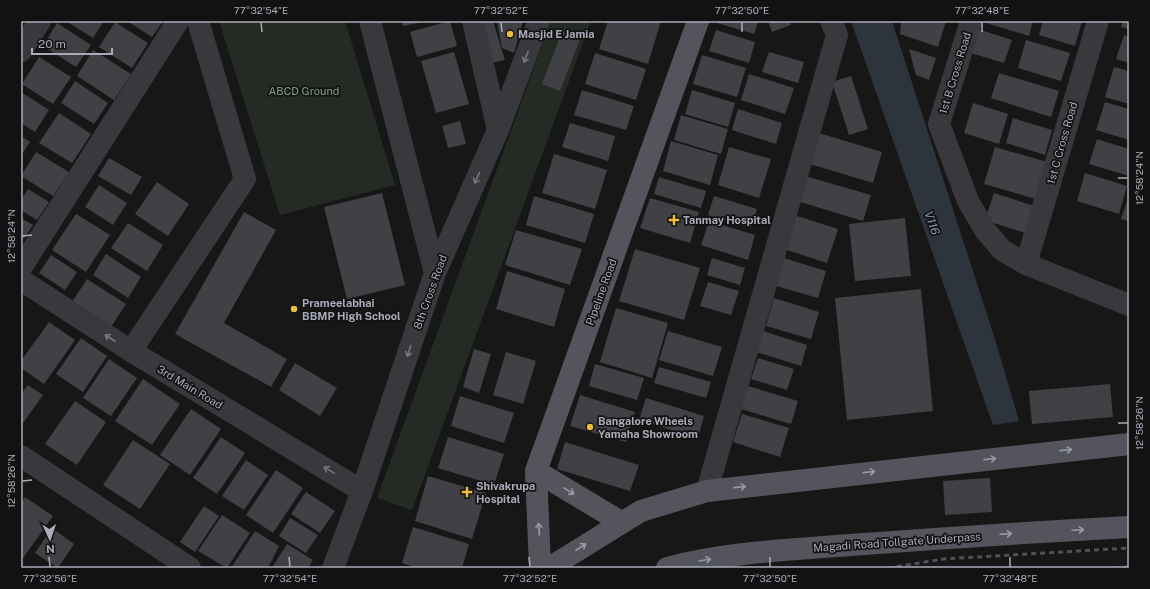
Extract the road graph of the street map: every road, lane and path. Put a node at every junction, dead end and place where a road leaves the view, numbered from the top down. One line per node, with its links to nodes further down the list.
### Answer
1 (40, 21): 11 (street)
2 (178, 21): 14 (street)
3 (198, 21): 18 (street)
4 (370, 21): 15 (street)
5 (473, 21): 12 (street)
6 (540, 21): 12 (street, 8th Cross Road, one-way to 12)
7 (698, 21): 21 (main road, Pipeline Road)
8 (831, 21): 23 (street)
9 (971, 21): 13 (street, 1st B Cross Road)
10 (1098, 21): 13 (street, 1st C Cross Road)
11 (21, 51)
12 (498, 130): 15 (street, 8th Cross Road, one-way to 15)
13 (1026, 264): 17 (street)
14 (21, 268)
15 (435, 272): 22 (street, 8th Cross Road, one-way to 22)
16 (21, 280): 18 (street, 3rd Main Road, one-way to 16)
17 (1129, 305)
18 (131, 352): 22 (street, 3rd Main Road, one-way to 18)
19 (1129, 444): 23 (main road, one-way to 19)
20 (21, 456): 26 (street)
21 (536, 471): 24 (main road, one-way to 24); 28 (main road, Pipeline Road, one-way to 21)
22 (362, 490): 27 (street, 8th Cross Road)
23 (707, 490): 24 (main road)
24 (621, 522): 29 (main road, one-way to 24)
25 (1129, 528): 30 (main road, Magadi Road Tollgate Underpass, one-way to 25)
26 (190, 568)
27 (333, 568)
28 (540, 568)
29 (549, 568)
30 (667, 568)

